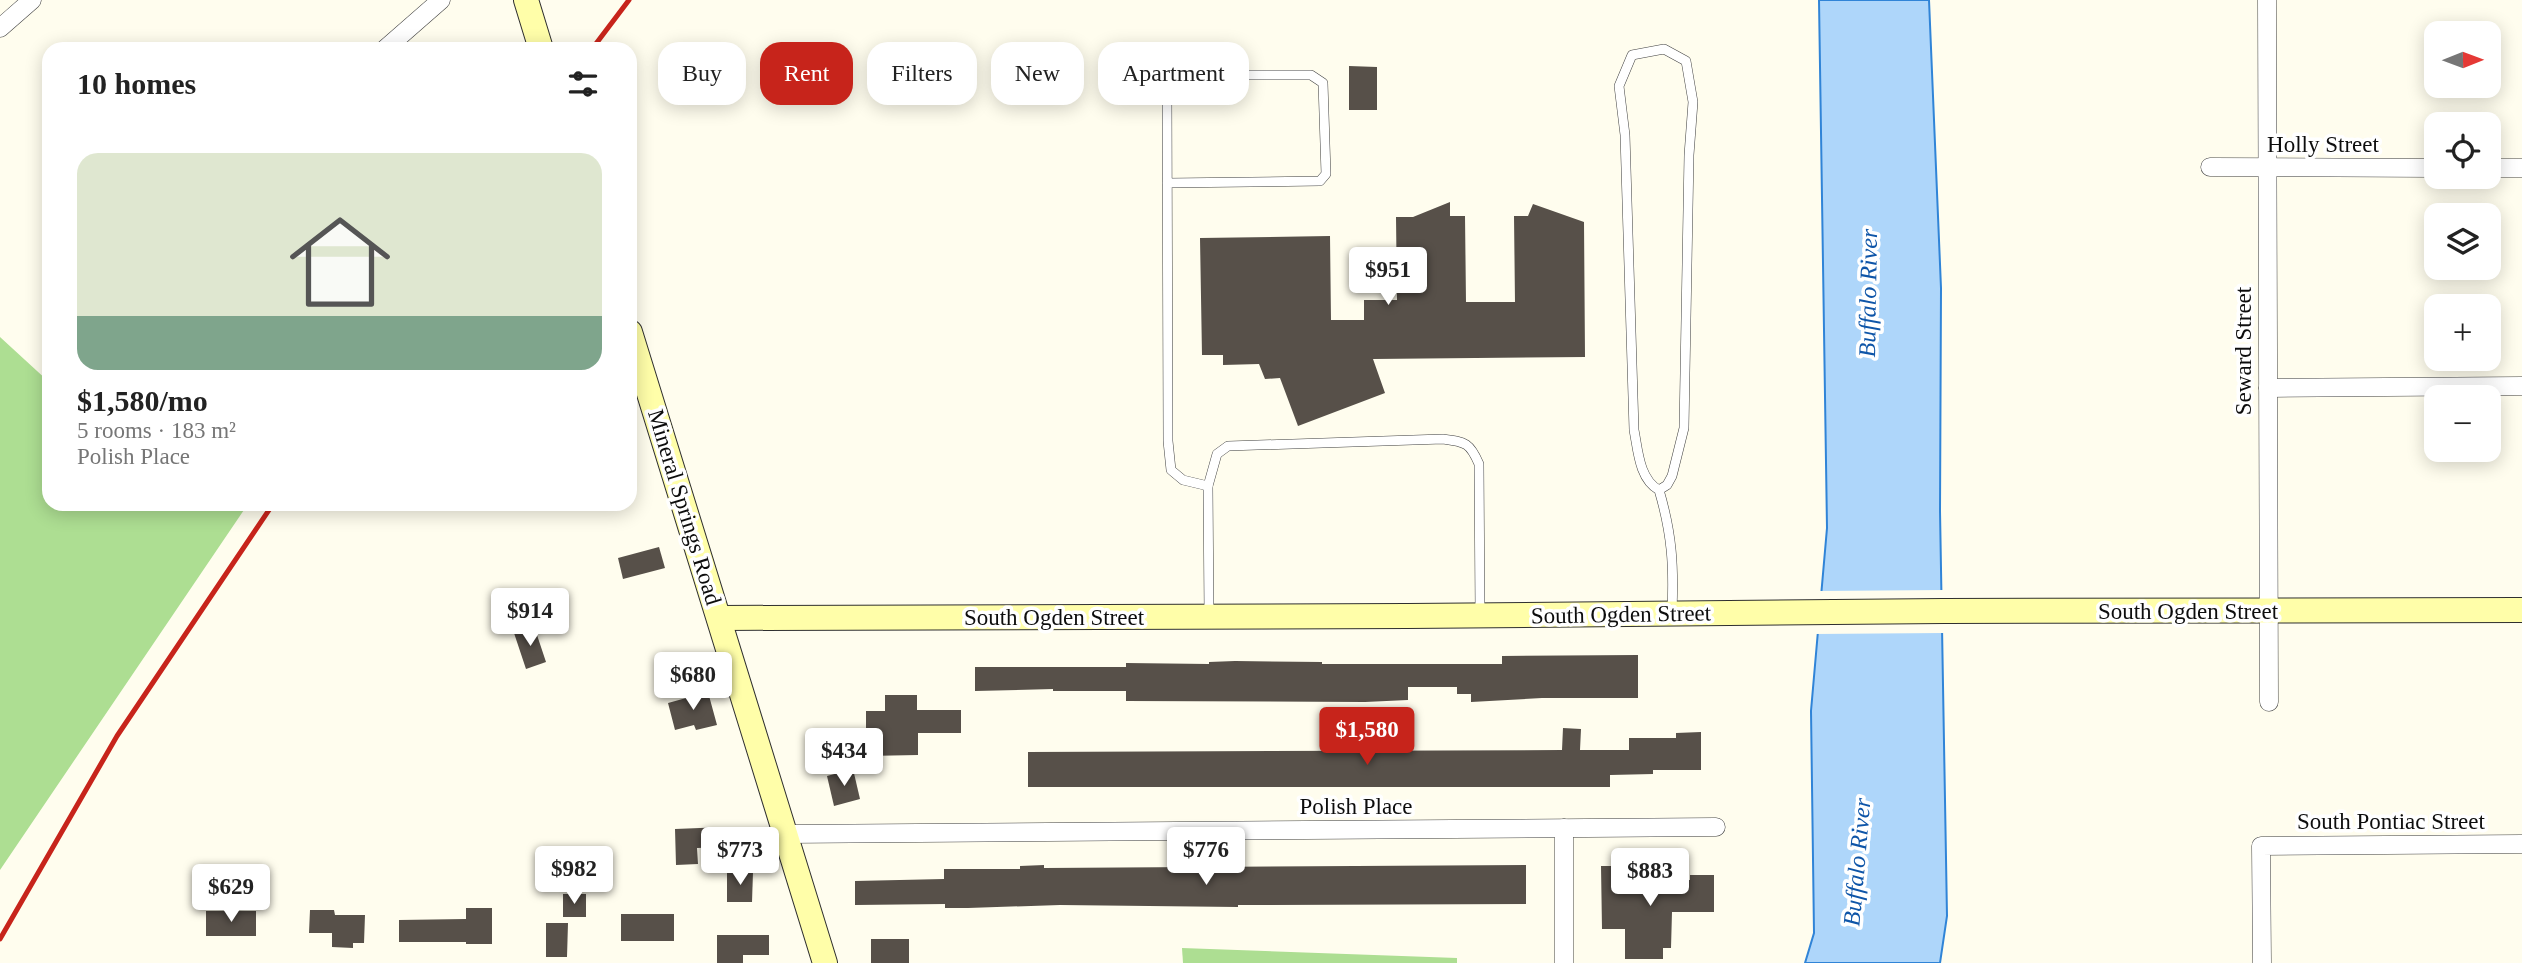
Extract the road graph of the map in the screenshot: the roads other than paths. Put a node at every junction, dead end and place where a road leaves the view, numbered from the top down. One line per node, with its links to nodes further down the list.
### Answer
1 (32, 0): 5 (street)
2 (440, 0): 6 (street)
3 (526, 0): 7 (street)
4 (2267, 0): 12 (street, Seward Street)
5 (2, 22)
6 (393, 42)
7 (539, 42)
8 (2210, 167): 12 (street, Holly Street)
9 (2424, 168): 12 (street, Holly Street)
10 (2501, 168): 11 (street)
11 (2522, 168)
12 (2267, 169): 16 (street, Seward Street)
13 (1167, 183): 13 (lane); 17 (lane)
14 (637, 354): 24 (street, Mineral Springs Road)
15 (2522, 386): 16 (street)
16 (2268, 388): 20 (street, Seward Street)
17 (1208, 486): 22 (lane); 23 (lane)
18 (1658, 490): 18 (lane); 21 (lane)
19 (2522, 610): 20 (street, South Ogden Street)
20 (2268, 611): 21 (street, South Ogden Street); 25 (street, Seward Street)
21 (1672, 613): 22 (street, South Ogden Street)
22 (1480, 615): 23 (street, South Ogden Street)
23 (1209, 617): 24 (street, South Ogden Street)
24 (719, 618): 28 (street, Mineral Springs Road)
25 (2269, 702)
26 (1716, 827): 27 (street, Polish Place)
27 (1564, 828): 28 (street, Polish Place); 31 (street)
28 (785, 834): 30 (street, Mineral Springs Road)
29 (2522, 844): 32 (street, South Pontiac Street)
30 (825, 963)
31 (1564, 963)
32 (2262, 963)

